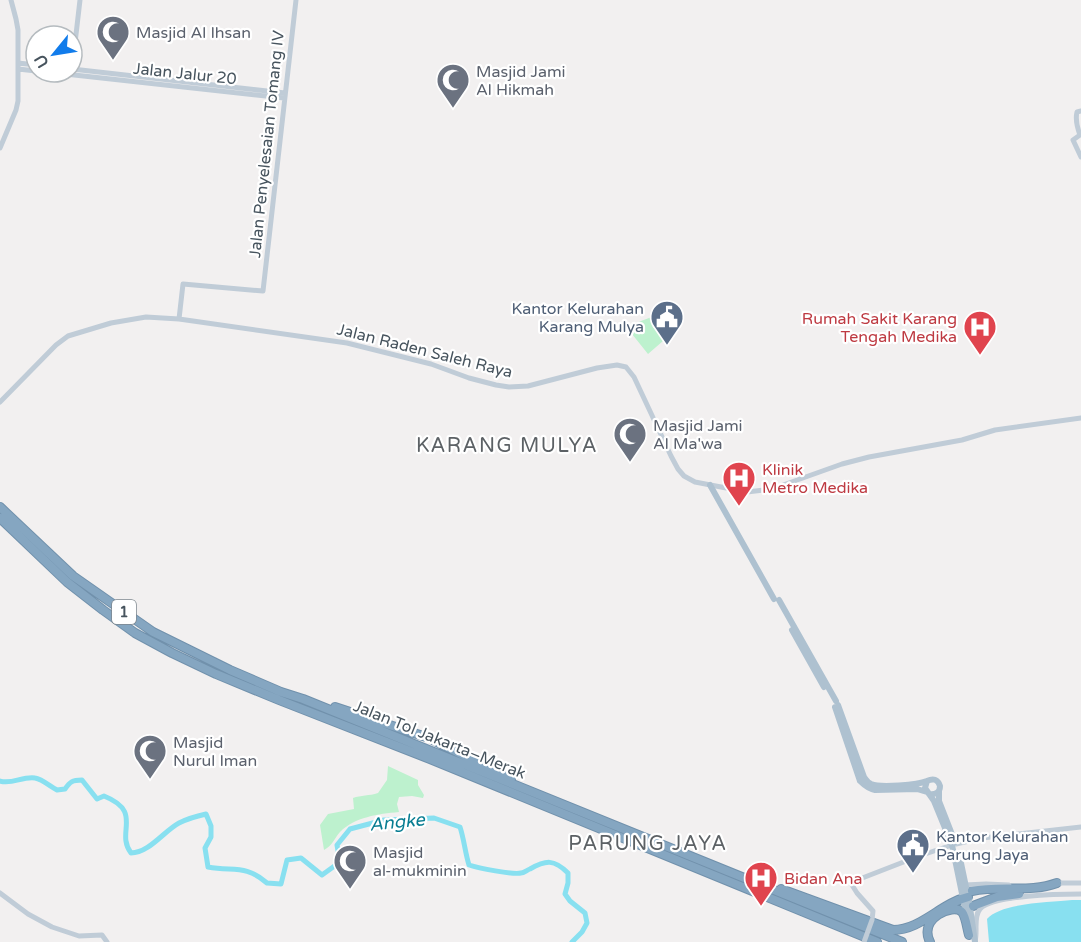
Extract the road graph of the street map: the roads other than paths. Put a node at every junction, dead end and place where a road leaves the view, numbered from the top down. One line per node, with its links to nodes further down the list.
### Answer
1 (11, 0): 5 (street)
2 (80, 0): 4 (street)
3 (296, 0): 10 (street, Jalan Penyelesaian Tomang IV)
4 (77, 24)
5 (18, 66): 6 (street); 7 (street); 12 (street)
6 (24, 66)
7 (24, 68)
8 (84, 70): 10 (street, Jalan Jalur 20)
9 (84, 76): 10 (street, Jalan Jalur 20)
10 (285, 95): 14 (street, Jalan Penyelesaian Tomang IV)
11 (1081, 111): 13 (street)
12 (0, 148)
13 (1081, 157)
14 (179, 319): 15 (street, Jalan Raden Saleh Raya); 17 (street, Jalan Raden Saleh Raya)
15 (0, 402)
16 (1081, 418): 17 (street, Jalan Raden Saleh Raya)
17 (713, 486): 21 (main road)
18 (0, 507): 20 (highway, Jalan Tol Jakarta–Merak / 1)
19 (0, 518): 35 (highway, Jalan Tol Jakarta–Merak / 1)
20 (303, 699): 33 (highway); 43 (highway, Jalan Tol Jakarta–Merak / 1)
21 (835, 704): 22 (main road); 24 (main road)
22 (927, 781): 23 (main road); 24 (main road)
23 (939, 791): 24 (main road); 26 (main road)
24 (928, 793): 26 (main road)
25 (1081, 827): 26 (street)
26 (954, 844): 33 (main road); 33 (main road); 40 (street, bridge)
27 (1081, 882): 28 (street)
28 (1057, 883): 29 (highway); 33 (street)
29 (984, 889): 33 (highway); 34 (highway)
30 (0, 893): 39 (street)
31 (1046, 894): 32 (street); 34 (highway); 38 (street)
32 (1081, 894)
33 (967, 897): 34 (highway); 36 (highway); 38 (main road)
34 (987, 901)
35 (789, 905): 37 (highway, Jalan Tol Jakarta–Merak / 1); 40 (highway)
36 (953, 911): 38 (highway); 44 (highway); 45 (highway)
37 (857, 934): 41 (highway); 42 (highway, Jalan Tol Jakarta–Merak / 1)
38 (972, 940)
39 (107, 942)
40 (864, 942)
41 (872, 942)
42 (877, 942)
43 (902, 942)
44 (930, 942)
45 (937, 942)

